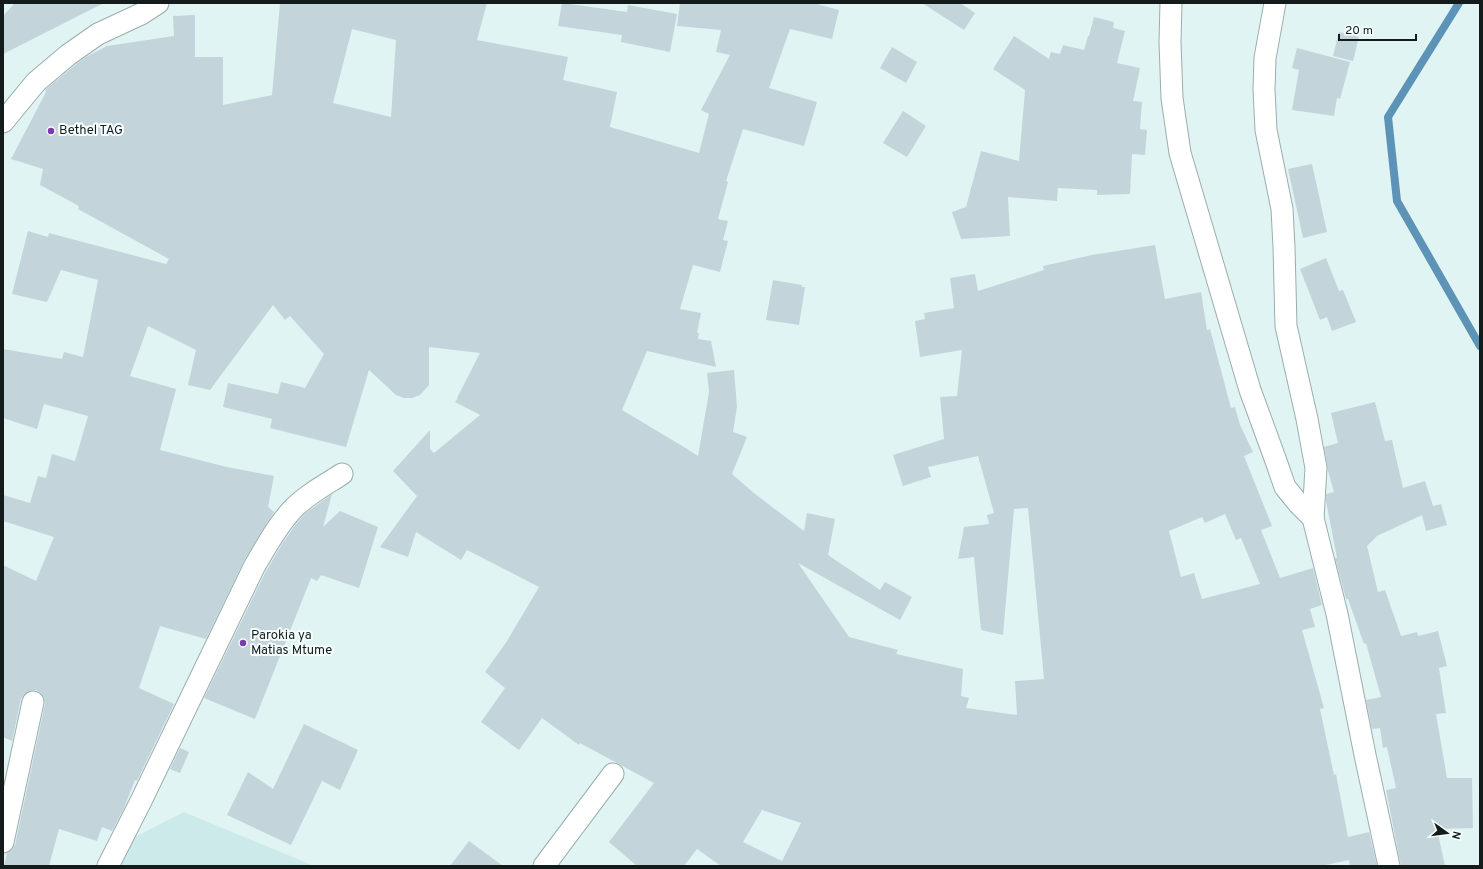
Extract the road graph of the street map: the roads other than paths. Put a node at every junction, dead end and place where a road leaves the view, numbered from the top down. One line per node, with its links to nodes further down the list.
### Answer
1 (158, 3): 4 (street)
2 (1171, 3): 6 (street)
3 (1275, 3): 6 (street)
4 (3, 122)
5 (342, 474): 10 (street)
6 (1313, 518): 12 (street)
7 (33, 702): 9 (street)
8 (613, 774): 11 (street)
9 (3, 842)
10 (108, 866)
11 (544, 866)
12 (1389, 866)

